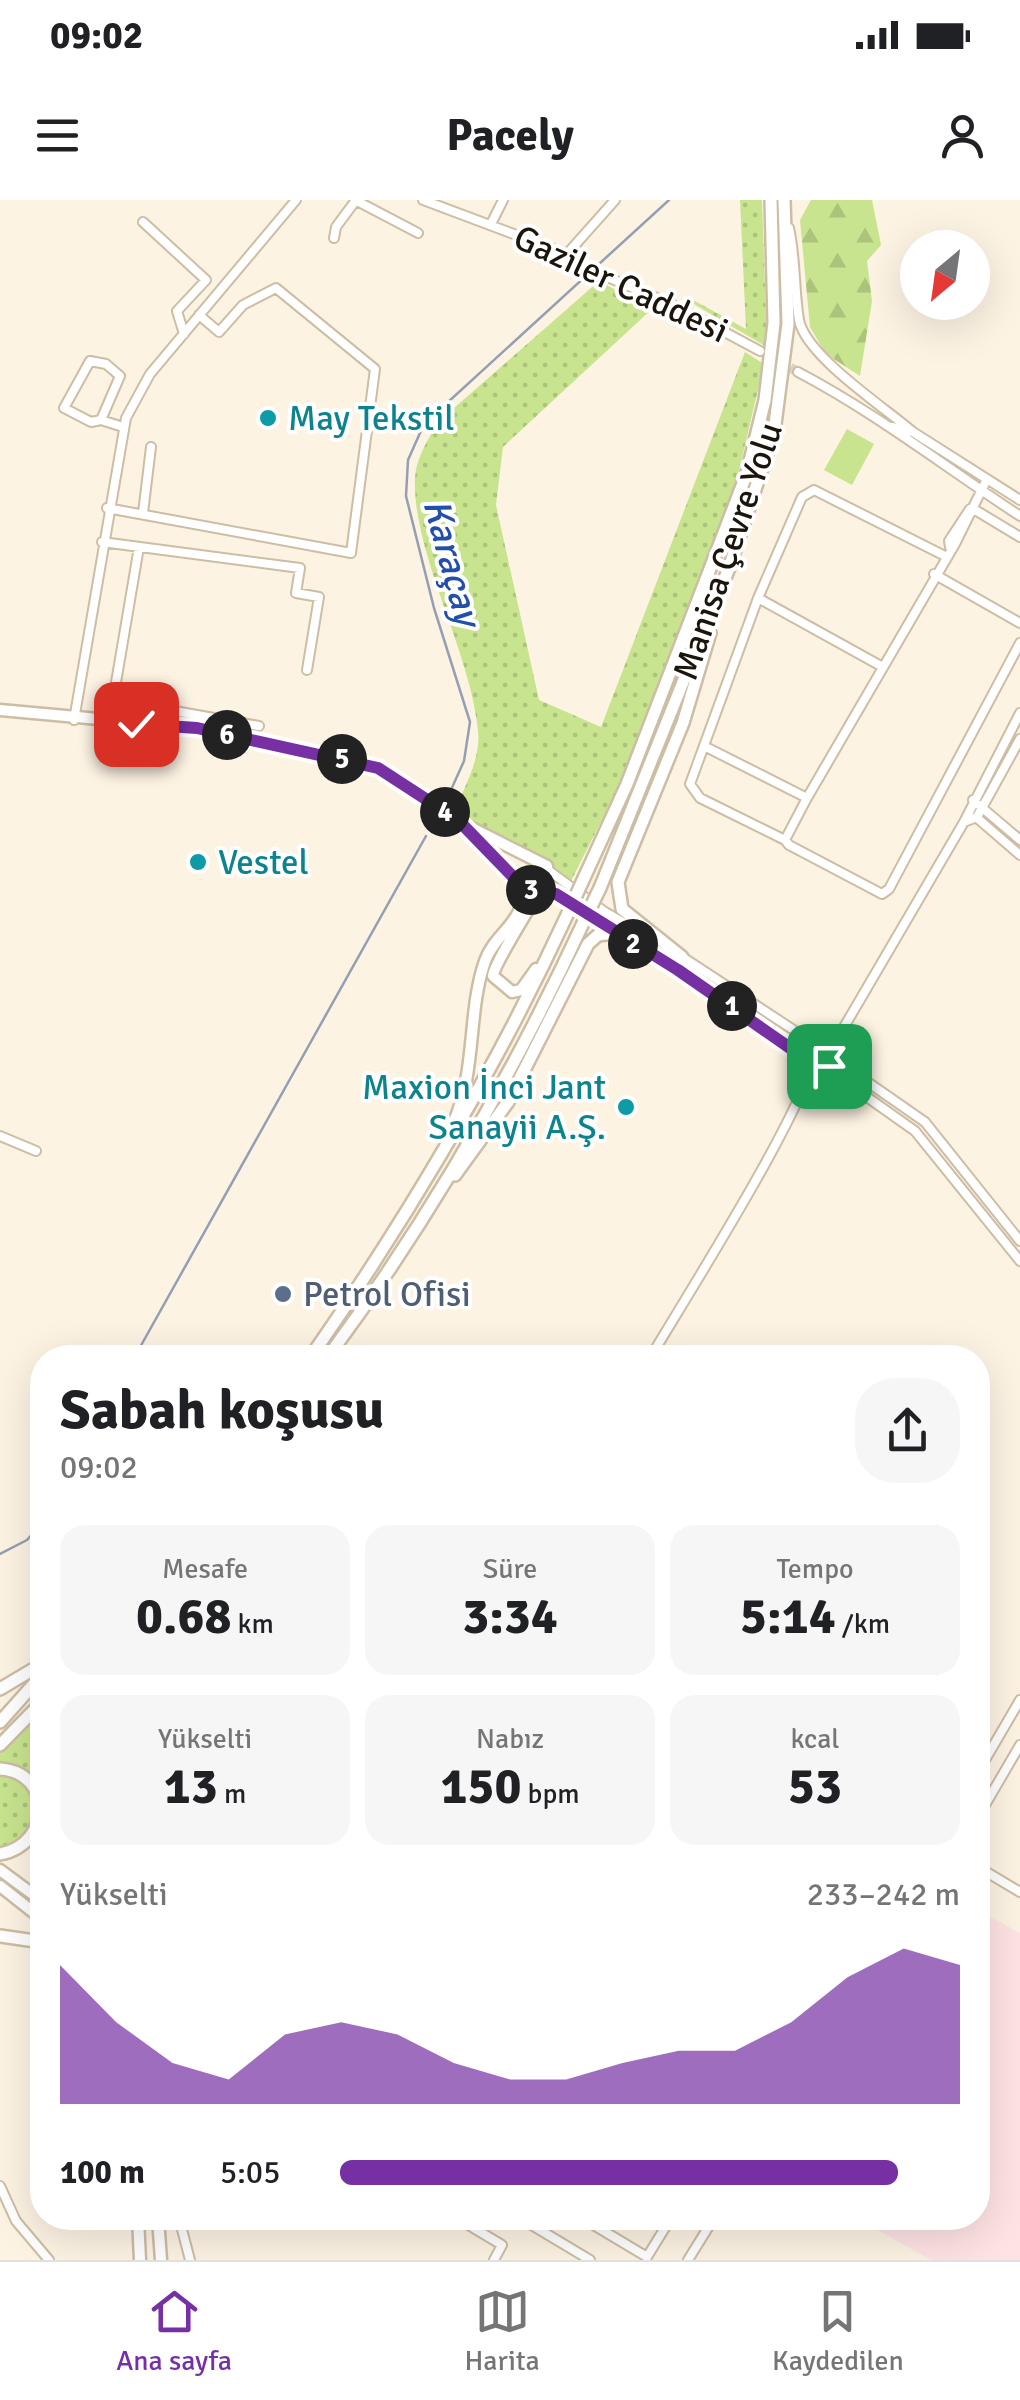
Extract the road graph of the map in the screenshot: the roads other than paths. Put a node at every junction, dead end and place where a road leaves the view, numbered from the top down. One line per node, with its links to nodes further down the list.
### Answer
1 (296, 200): 13 (street)
2 (356, 200): 10 (street); 11 (street)
3 (423, 200): 9 (street, Gaziler Caddesi)
4 (504, 200): 9 (street)
5 (615, 200): 12 (street)
6 (771, 200): 60 (highway, Manisa Çevre Yolu, bridge)
7 (784, 204): 20 (street); 33 (highway, Manisa Çevre Yolu)
8 (143, 222): 14 (street)
9 (492, 224): 12 (street, Gaziler Caddesi)
10 (418, 233)
11 (334, 238)
12 (570, 258): 15 (street, Gaziler Caddesi)
13 (200, 315): 14 (street); 27 (street)
14 (184, 334): 19 (street)
15 (760, 351)
16 (798, 372): 18 (street)
17 (101, 420): 17 (street); 19 (street)
18 (892, 426): 20 (street); 23 (street)
19 (123, 428): 25 (street)
20 (913, 432): 22 (street)
21 (151, 447): 27 (street)
22 (987, 479): 23 (street); 24 (street)
23 (980, 490): 26 (street); 28 (street)
24 (1020, 500)
25 (107, 508): 27 (street); 30 (street)
26 (972, 508): 29 (street); 32 (street)
27 (144, 513)
28 (1020, 516)
29 (1020, 537)
30 (102, 542): 31 (street); 42 (street)
31 (139, 547): 39 (street); 43 (street)
32 (947, 552): 34 (street); 35 (street)
33 (729, 568): 62 (highway); 68 (highway, Manisa Çevre Yolu, bridge)
34 (934, 574): 36 (street); 38 (street)
35 (758, 598): 38 (street); 45 (street)
36 (1020, 623)
37 (1020, 643): 53 (street)
38 (881, 666): 46 (street)
39 (306, 670)
40 (0, 710): 42 (main road)
41 (1020, 713): 47 (street)
42 (74, 720): 51 (main road)
43 (259, 726)
44 (1020, 740): 48 (street)
45 (704, 746): 46 (street); 53 (street)
46 (808, 798): 53 (street)
47 (973, 800): 48 (street); 49 (street)
48 (984, 806): 50 (street); 54 (street)
49 (968, 812): 50 (street); 52 (street)
50 (977, 818): 52 (street); 55 (street)
51 (458, 820): 56 (main road); 58 (main road)
52 (964, 822): 63 (street)
53 (785, 840)
54 (1020, 840)
55 (1020, 855)
56 (534, 858): 57 (main road); 58 (main road)
57 (548, 870): 59 (main road); 62 (street)
58 (520, 882): 59 (main road); 67 (main road)
59 (537, 889): 60 (main road); 61 (street)
60 (561, 928): 67 (highway)
61 (615, 933): 64 (street); 68 (highway)
62 (682, 956): 63 (street)
63 (827, 1051): 64 (street); 64 (street); 69 (street)
64 (818, 1065): 70 (street); 73 (street)
65 (0, 1136): 66 (street)
66 (36, 1151)
67 (418, 1191): 71 (highway)
68 (430, 1205): 72 (highway)
69 (1020, 1241)
70 (1020, 1260)
71 (319, 1345)
72 (337, 1345)
73 (657, 1345)
74 (30, 1671): 76 (highway)
75 (30, 1688): 79 (highway)
76 (0, 1690)
77 (1020, 1700): 82 (street)
78 (30, 1714): 80 (highway)
79 (0, 1722)
80 (0, 1745)
81 (1020, 1745): 85 (street)
82 (990, 1751)
83 (0, 1770): 84 (highway)
84 (30, 1783)
85 (990, 1797)
86 (30, 1840): 87 (highway)
87 (0, 1854)
88 (0, 1870): 91 (main road)
89 (990, 1874): 92 (street)
90 (0, 1886): 93 (main road)
91 (30, 1892)
92 (1020, 1892)
93 (30, 1910)
94 (0, 1936): 95 (highway)
95 (30, 1940)
96 (0, 2186): 106 (street)
97 (139, 2230): 107 (main road)
98 (159, 2230): 108 (main road)
99 (182, 2230): 109 (street)
100 (477, 2230): 110 (street)
101 (540, 2230): 111 (street)
102 (601, 2230): 105 (street)
103 (664, 2230): 105 (street)
104 (707, 2230): 112 (street)
105 (646, 2258)
106 (49, 2260)
107 (140, 2260)
108 (161, 2260)
109 (190, 2260)
110 (494, 2260)
111 (590, 2260)
112 (688, 2260)

